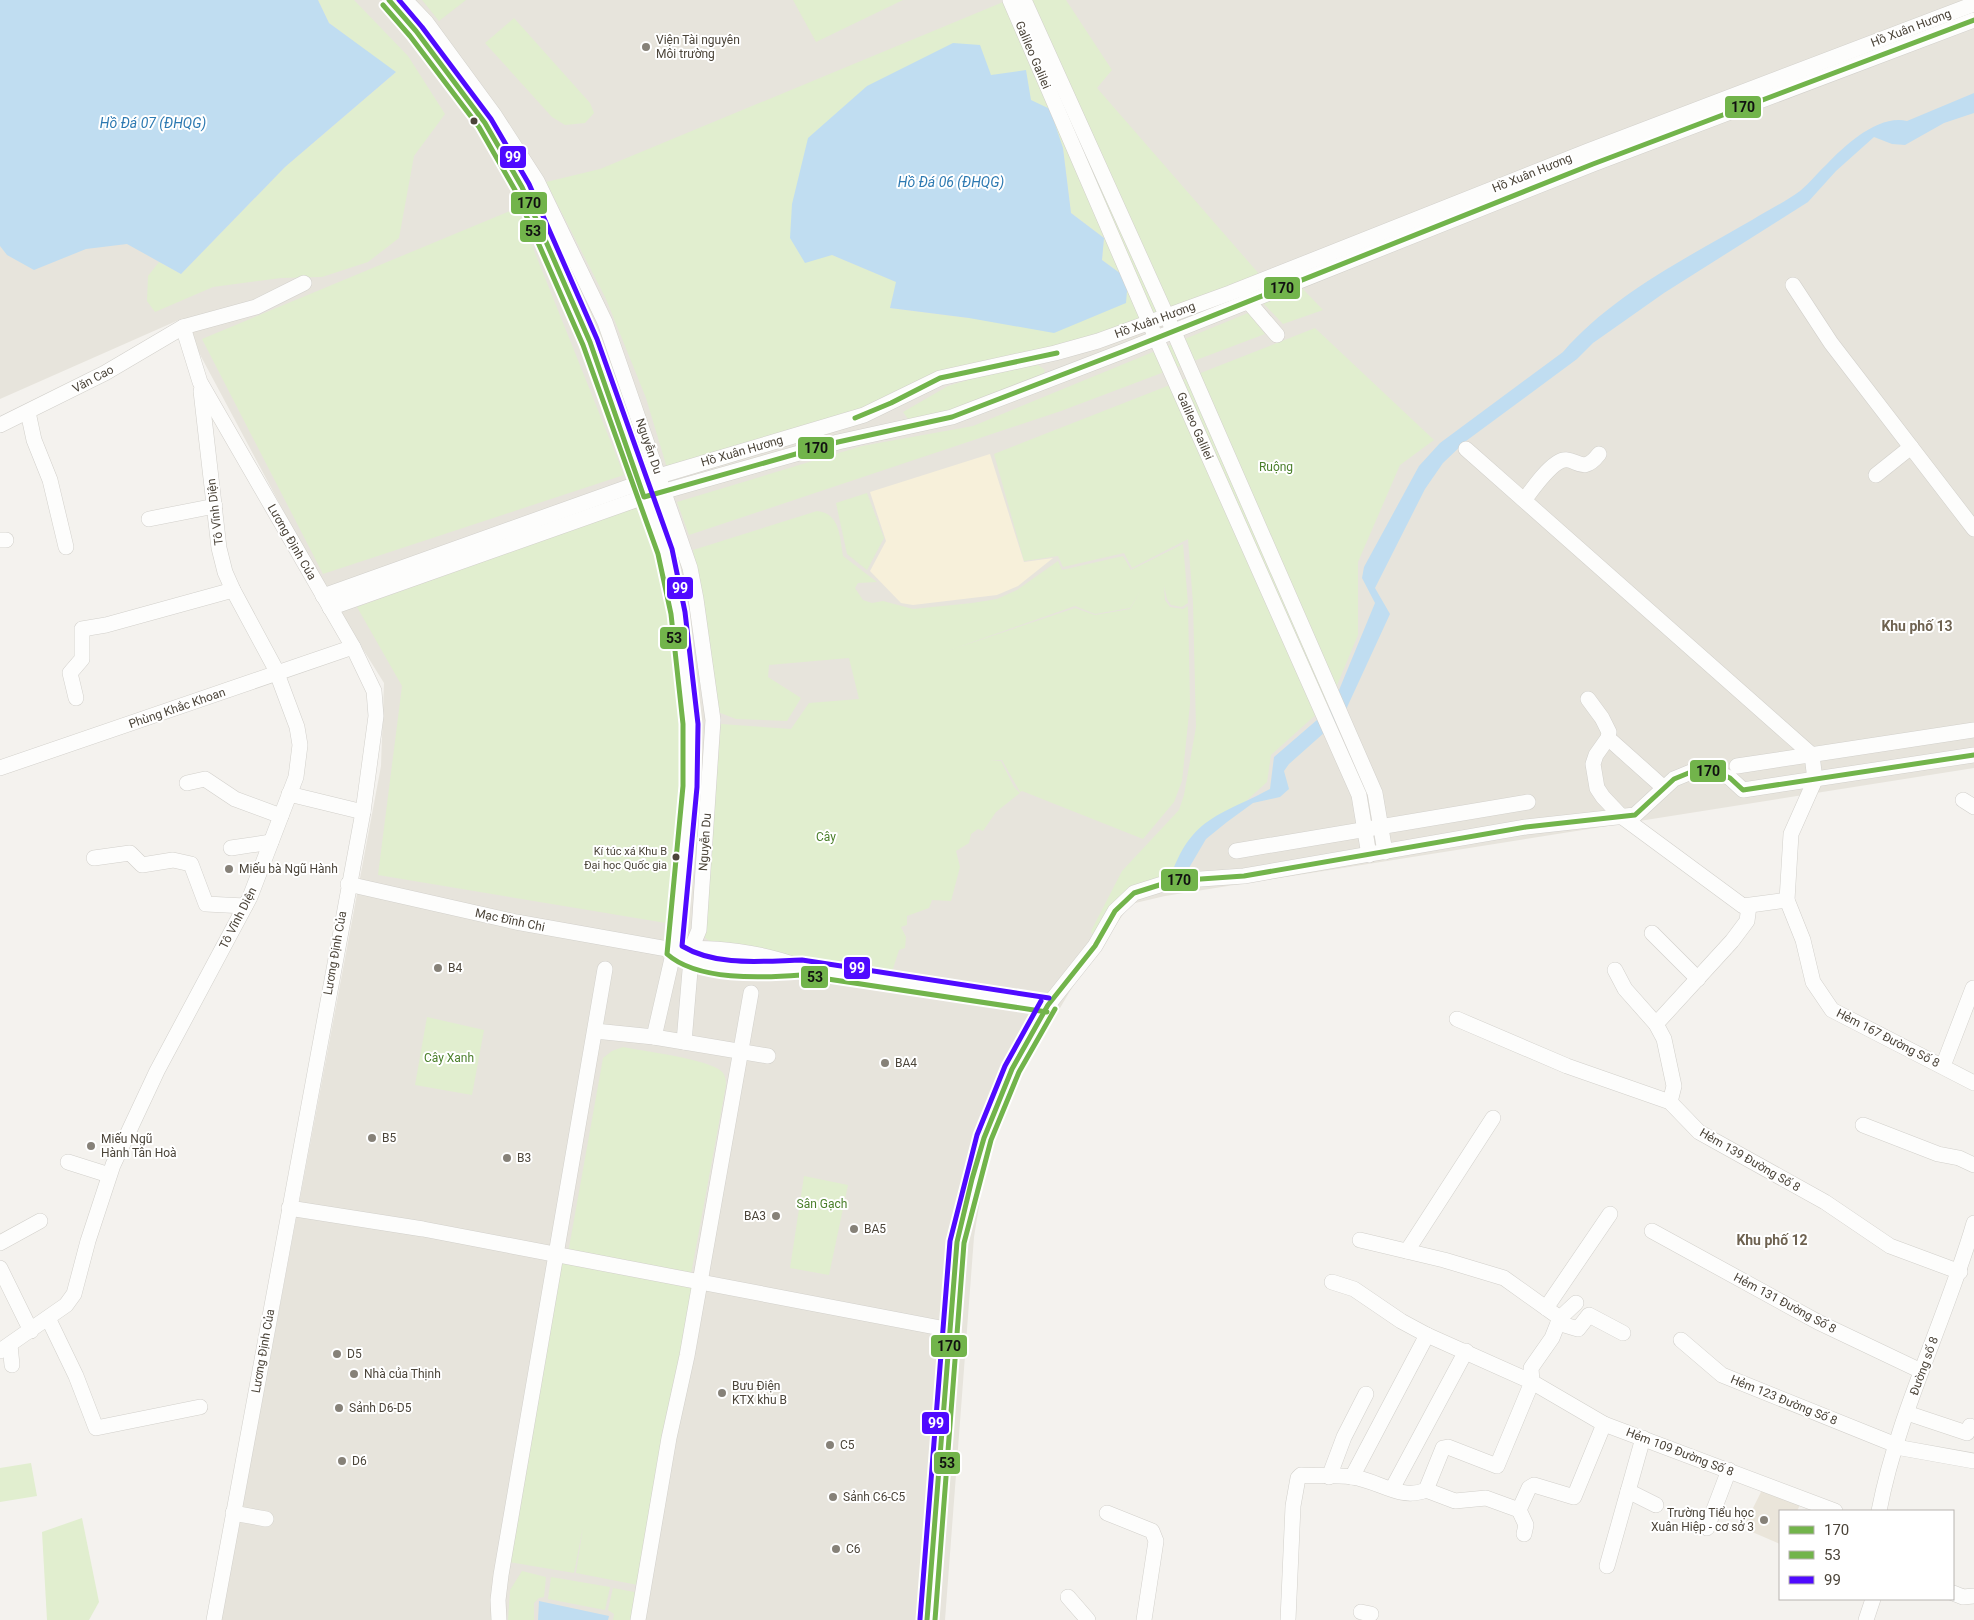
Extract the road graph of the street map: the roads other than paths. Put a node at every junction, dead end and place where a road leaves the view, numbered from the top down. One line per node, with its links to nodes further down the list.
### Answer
1 (389, 0): 9 (street, Nguyễn Du)
2 (405, 0): 8 (street, Nguyễn Du)
3 (1010, 0): 14 (street, Galileo Galilei)
4 (1024, 0): 13 (street, Galileo Galilei)
5 (1974, 4): 7 (street, Hồ Xuân Hương)
6 (1974, 20): 7 (street, Hồ Xuân Hương)
7 (1590, 157): 12 (street, Hồ Xuân Hương); 13 (street, Hồ Xuân Hương)
8 (537, 181): 9 (street); 30 (street, Nguyễn Du)
9 (522, 186): 31 (street, Nguyễn Du)
10 (304, 284): 15 (street, Văn Cao)
11 (1793, 284): 26 (street)
12 (1247, 300): 16 (street, Hồ Xuân Hương); 17 (street)
13 (1167, 316): 14 (street, Hồ Xuân Hương); 16 (street, Galileo Galilei)
14 (1149, 322): 18 (street, Galileo Galilei); 19 (street, Hồ Xuân Hương)
15 (183, 327): 21 (street, Lương Định Của); 23 (street, Văn Cao)
16 (1173, 330): 18 (street, Hồ Xuân Hương); 54 (street, Galileo Galilei)
17 (1276, 335)
18 (1156, 338): 20 (street, Hồ Xuân Hương); 54 (street, Galileo Galilei)
19 (1055, 354): 20 (street); 22 (street, Hồ Xuân Hương)
20 (1062, 375): 25 (street, Hồ Xuân Hương)
21 (200, 382): 35 (street, Tô Vĩnh Diện); 42 (street, Lương Định Của)
22 (890, 403): 25 (street); 30 (street, Hồ Xuân Hương)
23 (28, 412): 24 (street, Văn Cao); 39 (street)
24 (0, 425)
25 (897, 428): 32 (street, Hồ Xuân Hương)
26 (1911, 447): 29 (street); 37 (street)
27 (1466, 449): 34 (street)
28 (1599, 454): 34 (street)
29 (1876, 475)
30 (659, 476): 31 (street, Hồ Xuân Hương); 32 (street, Nguyễn Du)
31 (640, 482): 33 (street, Nguyễn Du); 42 (street, Hồ Xuân Hương)
32 (664, 492): 33 (street, Hồ Xuân Hương); 38 (street, Nguyễn Du)
33 (644, 498): 40 (street, Nguyễn Du); 42 (street, Hồ Xuân Hương)
34 (1524, 499): 49 (street)
35 (215, 506): 36 (street); 41 (street, Tô Vĩnh Diện)
36 (149, 519)
37 (1974, 529)
38 (683, 546): 40 (street); 75 (street, Nguyễn Du)
39 (66, 547)
40 (665, 552): 74 (street, Nguyễn Du)
41 (233, 590): 44 (street, Tô Vĩnh Diện); 45 (street)
42 (327, 602): 43 (street, Lương Định Của)
43 (353, 647): 44 (street, Phùng Khắc Khoan); 59 (street, Lương Định Của)
44 (276, 673): 52 (street, Phùng Khắc Khoan); 57 (street, Tô Vĩnh Diện)
45 (76, 698)
46 (1588, 699): 48 (street)
47 (1974, 730): 49 (street)
48 (1608, 738): 56 (street); 61 (street)
49 (1812, 755): 51 (street); 53 (street)
50 (1974, 756): 53 (street)
51 (1737, 766)
52 (0, 768)
53 (1815, 780): 56 (street); 70 (street, Hẻm 167 Đường Số 8)
54 (1361, 781): 62 (street, Galileo Galilei)
55 (187, 783): 60 (street)
56 (1664, 788): 61 (street)
57 (289, 794): 59 (street); 60 (street, Tô Vĩnh Diện)
58 (1528, 802): 62 (street)
59 (363, 812): 69 (street, Lương Định Của)
60 (281, 816): 63 (street, Tô Vĩnh Diện)
61 (1621, 816): 66 (street); 72 (street)
62 (1372, 828): 65 (street); 66 (street); 67 (street, Galileo Galilei)
63 (271, 842): 64 (street); 71 (street, Tô Vĩnh Diện)
64 (231, 848)
65 (1236, 851)
66 (1384, 852): 67 (street)
67 (1369, 855): 81 (street)
68 (94, 858): 71 (street)
69 (348, 884): 74 (street, Mạc Đĩnh Chi); 97 (street, Lương Định Của)
70 (1788, 900): 72 (street); 89 (street, Hẻm 167 Đường Số 8)
71 (245, 906): 96 (street, Tô Vĩnh Diện)
72 (1749, 906): 78 (street)
73 (1652, 933): 78 (street)
74 (673, 950): 75 (street, Mạc Đĩnh Chi); 85 (street, Nguyễn Du)
75 (691, 954): 81 (street, Mạc Đĩnh Chi); 86 (street, Nguyễn Du)
76 (605, 969): 84 (street)
77 (1615, 970): 83 (street)
78 (1698, 979): 83 (street)
79 (1973, 988): 89 (street)
80 (750, 993): 87 (street)
81 (1048, 1005): 114 (street)
82 (1457, 1019): 91 (street, Hẻm 139 Đường Số 8)
83 (1656, 1024): 91 (street)
84 (595, 1031): 85 (street); 105 (street)
85 (654, 1037): 86 (street)
86 (684, 1042): 87 (street)
87 (741, 1051): 88 (street); 108 (street)
88 (768, 1056)
89 (1943, 1066): 90 (street, Hẻm 167 Đường Số 8)
90 (1974, 1083)
91 (1670, 1102): 107 (street, Hẻm 139 Đường Số 8)
92 (1493, 1118): 104 (street)
93 (1863, 1125): 95 (street)
94 (68, 1162): 96 (street)
95 (1974, 1164)
96 (109, 1175): 112 (street, Tô Vĩnh Diện)
97 (289, 1208): 105 (street); 142 (street, Lương Định Của)
98 (1610, 1214): 111 (street)
99 (40, 1221): 103 (street)
100 (1974, 1223): 107 (street, Đường số 8)
101 (1652, 1231): 122 (street, Hẻm 131 Đường Số 8)
102 (1360, 1240): 104 (street)
103 (0, 1243)
104 (1407, 1251): 111 (street)
105 (557, 1254): 108 (street); 153 (street)
106 (0, 1268): 115 (street)
107 (1960, 1272): 122 (street, Đường số 8)
108 (700, 1282): 114 (street); 154 (street)
109 (1332, 1282): 117 (street, Hẻm 109 Đường Số 8)
110 (1576, 1303): 113 (street)
111 (1546, 1308): 113 (street)
112 (48, 1318): 115 (street, Tô Vĩnh Diện); 125 (street)
113 (1559, 1320): 116 (street); 123 (street)
114 (951, 1330): 155 (street)
115 (31, 1331): 119 (street, Tô Vĩnh Diện)
116 (1623, 1333)
117 (1427, 1335): 120 (street, Hẻm 109 Đường Số 8); 134 (street)
118 (1681, 1340): 130 (street, Hẻm 123 Đường Số 8)
119 (3, 1348): 121 (street)
120 (1466, 1351): 123 (street, Hẻm 109 Đường Số 8); 135 (street)
121 (12, 1364)
122 (1921, 1371): 126 (street, Đường số 8)
123 (1532, 1382): 127 (street, Hẻm 109 Đường Số 8); 136 (street)
124 (1366, 1394): 133 (street)
125 (200, 1407)
126 (1907, 1413): 128 (street); 130 (street, Đường số 8)
127 (1604, 1424): 129 (street, Hẻm 109 Đường Số 8); 139 (street)
128 (1970, 1432)
129 (1643, 1438): 132 (street, Hẻm 109 Đường Số 8); 137 (street)
130 (1896, 1446): 131 (street, Hẻm 123 Đường Số 8); 141 (street, Đường số 8)
131 (1974, 1461)
132 (1729, 1470): 140 (street, Hẻm 109 Đường Số 8); 145 (street)
133 (1329, 1477): 134 (street); 158 (street)
134 (1352, 1477): 135 (street)
135 (1392, 1489): 136 (street)
136 (1426, 1490): 139 (street)
137 (1628, 1491): 138 (street); 147 (street)
138 (1656, 1505)
139 (1518, 1510): 146 (street)
140 (1832, 1510)
141 (1879, 1510)
142 (233, 1513): 144 (street); 152 (street, Lương Định Của)
143 (1107, 1513): 157 (street)
144 (266, 1519)
145 (1707, 1528)
146 (1524, 1534)
147 (1607, 1566)
148 (1954, 1593): 149 (street)
149 (1974, 1596)
150 (1068, 1597): 156 (street)
151 (1873, 1600): 159 (street)
152 (214, 1620)
153 (499, 1620)
154 (638, 1620)
155 (928, 1620)
156 (1088, 1620)
157 (1144, 1620)
158 (1288, 1620)
159 (1866, 1620)

